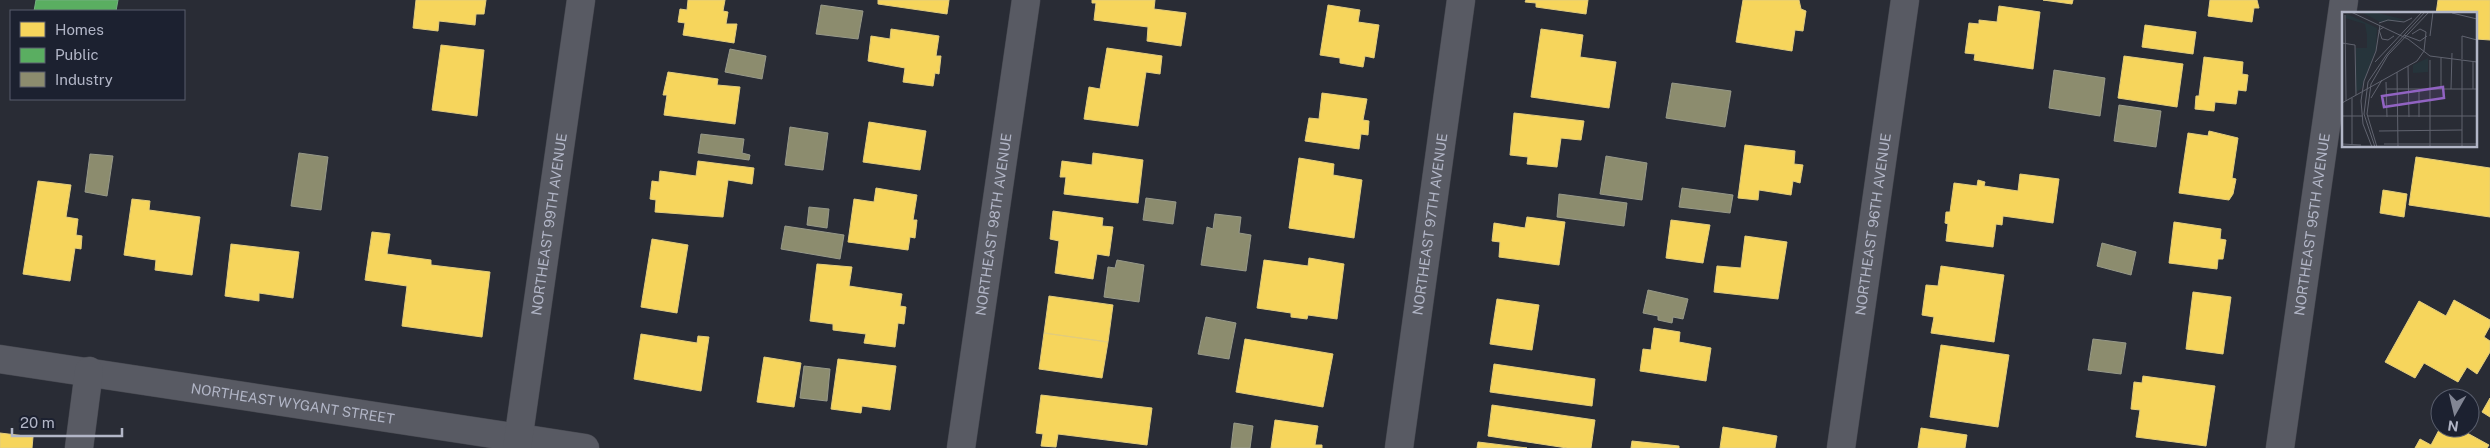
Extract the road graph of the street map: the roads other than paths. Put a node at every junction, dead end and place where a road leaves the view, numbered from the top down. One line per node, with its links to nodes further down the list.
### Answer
1 (581, 0): 8 (street, NORTHEAST 99TH AVENUE)
2 (1026, 0): 11 (street, NORTHEAST 98TH AVENUE)
3 (1460, 0): 12 (street, NORTHEAST 97TH AVENUE)
4 (1905, 0): 13 (street, NORTHEAST 96TH AVENUE)
5 (2342, 14): 14 (street, NORTHEAST 95TH AVENUE)
6 (0, 359): 7 (street, NORTHEAST WYGANT STREET)
7 (89, 371): 8 (street, NORTHEAST WYGANT STREET); 9 (street)
8 (518, 443): 10 (street, NORTHEAST WYGANT STREET)
9 (79, 448)
10 (585, 448)
11 (961, 448)
12 (1399, 448)
13 (1841, 448)
14 (2280, 448)

